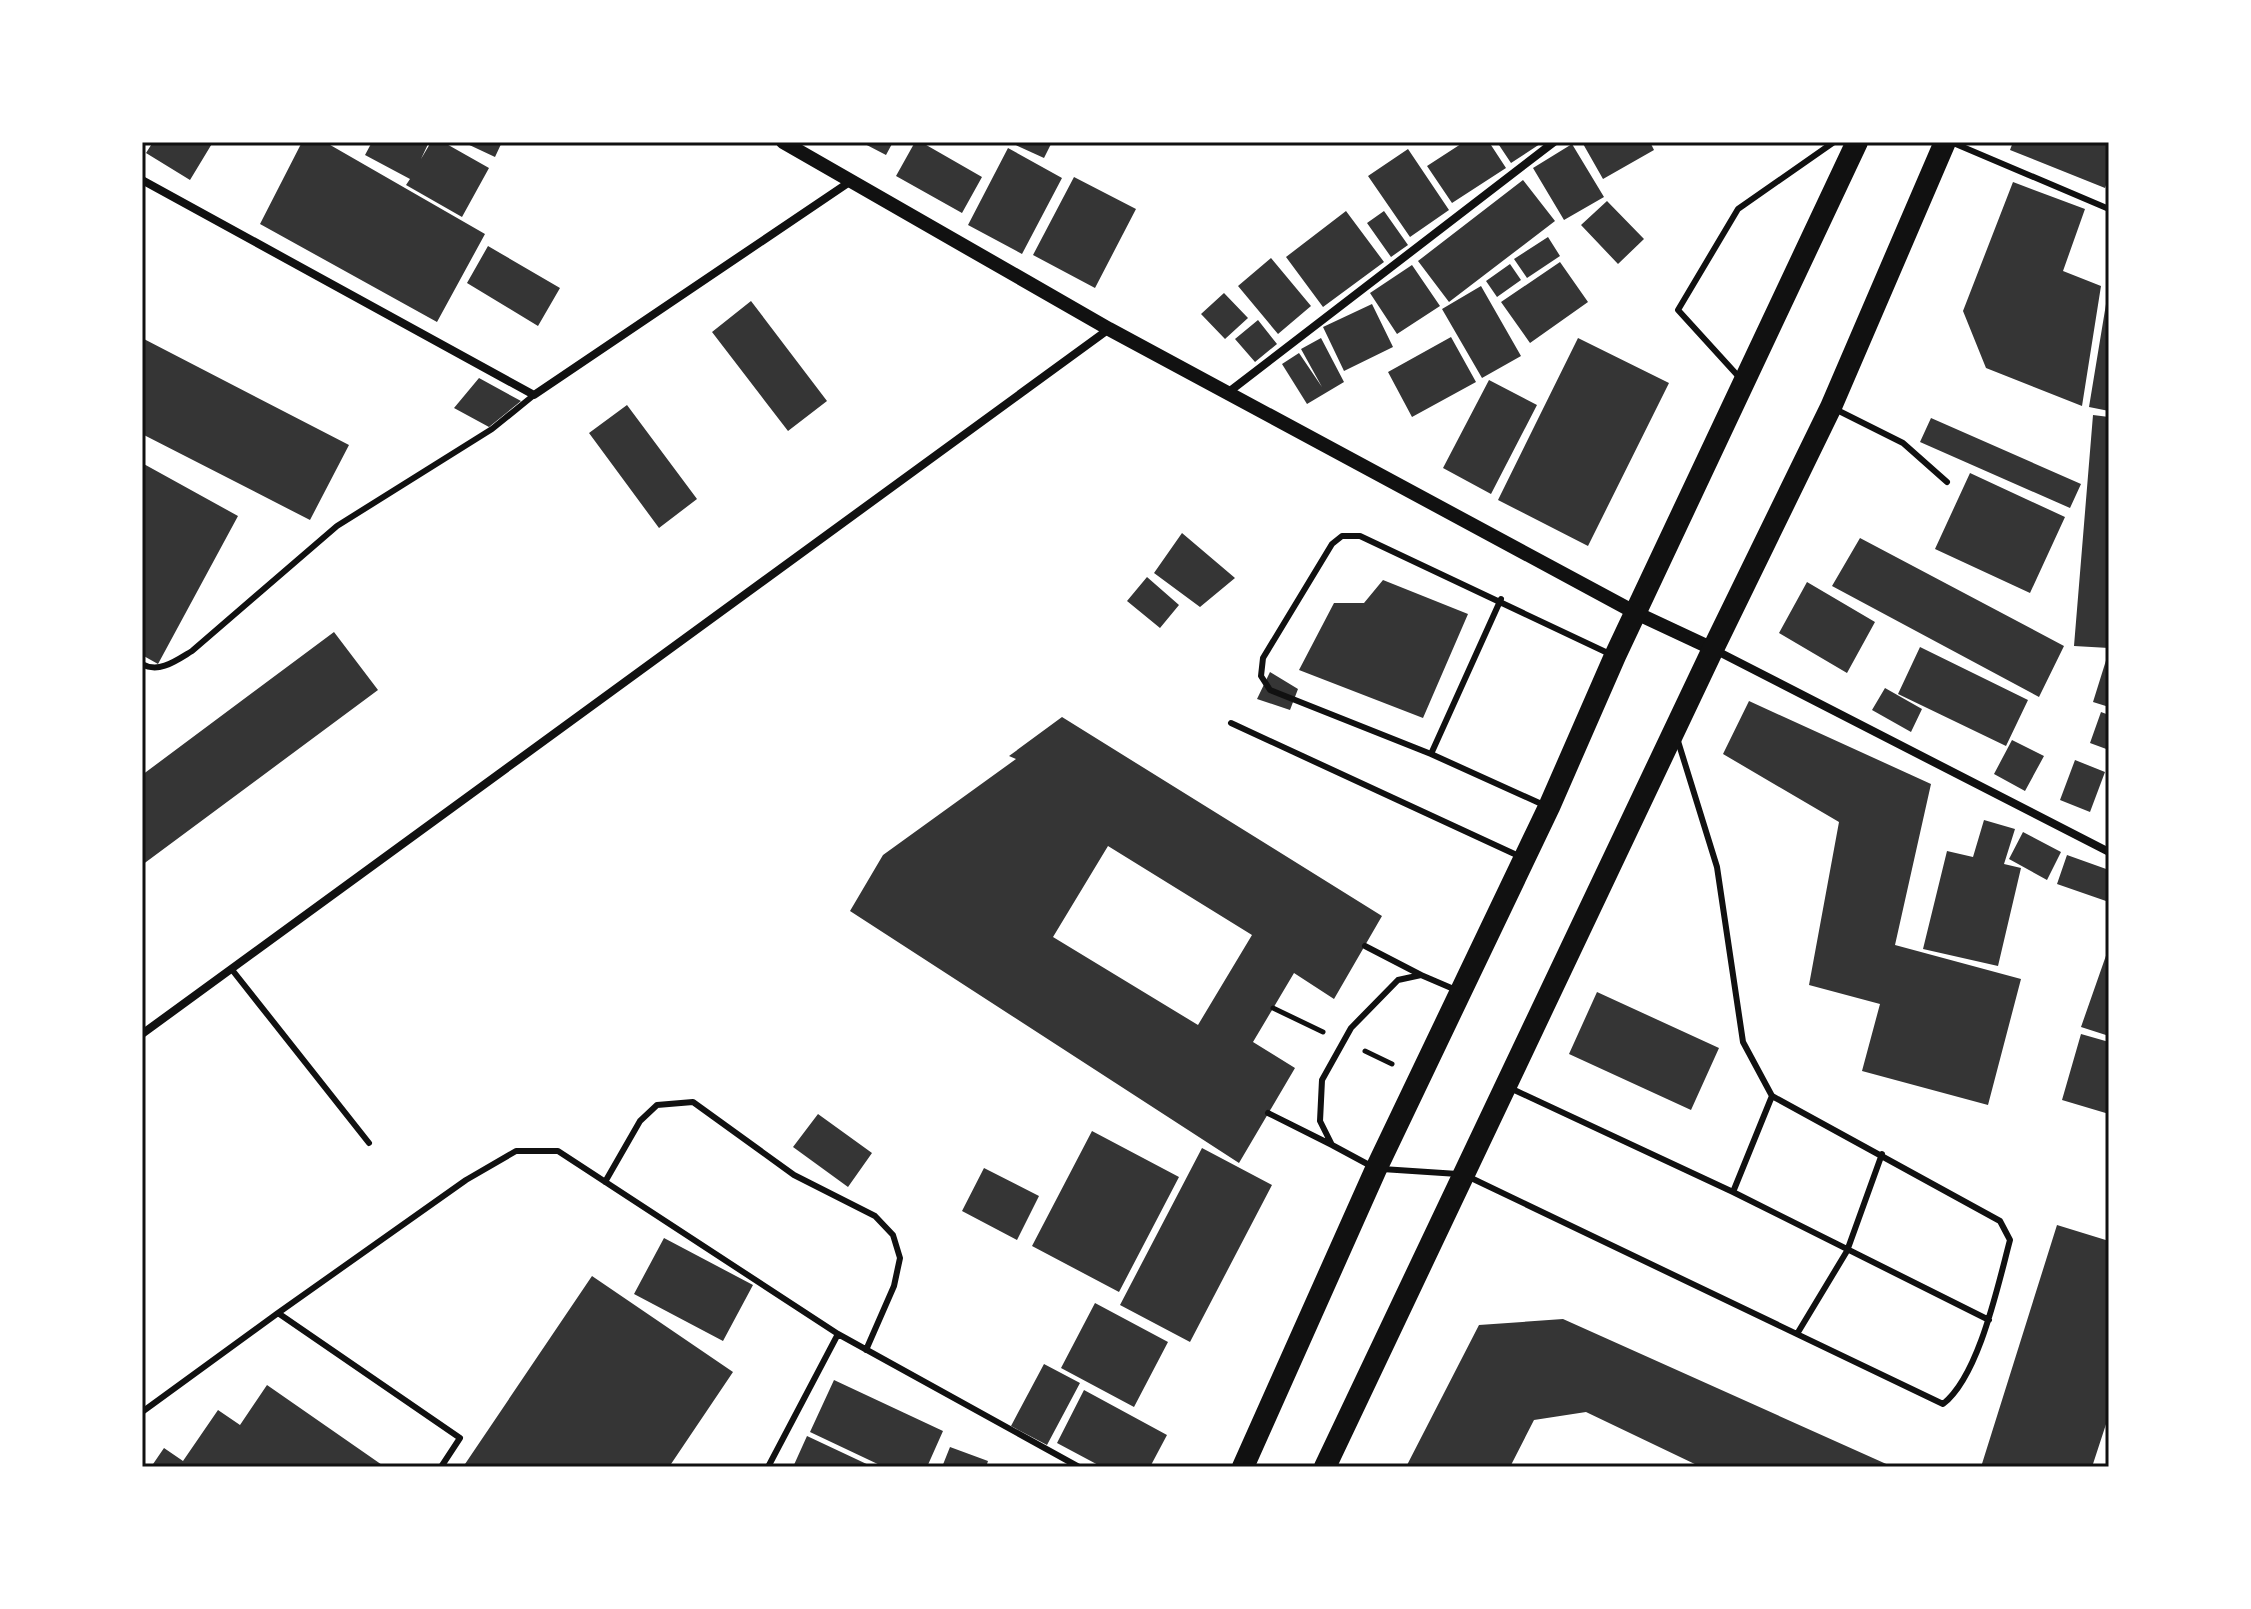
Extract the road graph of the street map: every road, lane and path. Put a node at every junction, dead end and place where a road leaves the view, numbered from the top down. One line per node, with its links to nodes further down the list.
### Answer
1 (783, 142): 8 (street)
2 (1554, 142): 12 (street)
3 (1834, 142): 11 (lane)
4 (1857, 142): 11 (highway)
5 (1945, 142): 14 (highway)
6 (1951, 142): 9 (lane)
7 (142, 180): 13 (street)
8 (852, 181): 10 (street); 13 (street)
9 (2109, 209)
10 (1109, 329): 12 (street); 28 (street)
11 (1744, 382): 17 (highway)
12 (1230, 391): 17 (street)
13 (534, 395): 20 (lane)
14 (1831, 407): 15 (lane); 18 (highway)
15 (1947, 482)
16 (1501, 599): 19 (lane); 23 (lane); 23 (lane)
17 (1636, 613): 18 (street); 19 (highway)
18 (1713, 649): 22 (highway); 25 (street)
19 (1615, 656): 24 (highway)
20 (142, 664)
21 (1231, 723): 26 (lane)
22 (1675, 733): 32 (highway); 33 (lane)
23 (1431, 754): 24 (lane)
24 (1549, 807): 26 (highway)
25 (2109, 852)
26 (1524, 858): 30 (highway)
27 (1365, 946): 29 (lane)
28 (233, 971): 31 (street); 35 (lane)
29 (1421, 975): 30 (lane); 36 (lane)
30 (1459, 991): 38 (highway)
31 (142, 1034)
32 (1507, 1086): 39 (highway); 41 (lane)
33 (1772, 1096): 37 (lane); 41 (lane)
34 (1268, 1113): 36 (lane)
35 (369, 1143)
36 (1332, 1145): 38 (lane)
37 (1882, 1154): 42 (lane); 44 (lane)
38 (1376, 1169): 39 (lane); 52 (highway)
39 (1465, 1175): 46 (lane); 53 (highway)
40 (605, 1182): 43 (lane); 45 (lane); 47 (lane)
41 (1733, 1192): 42 (lane)
42 (1847, 1251): 44 (lane); 46 (lane)
43 (278, 1313): 48 (lane); 49 (lane)
44 (1989, 1320): 46 (lane)
45 (838, 1334): 47 (lane); 50 (lane)
46 (1797, 1334)
47 (866, 1350): 51 (lane)
48 (142, 1412)
49 (441, 1467)
50 (768, 1467)
51 (1079, 1467)
52 (1243, 1467)
53 (1325, 1467)

